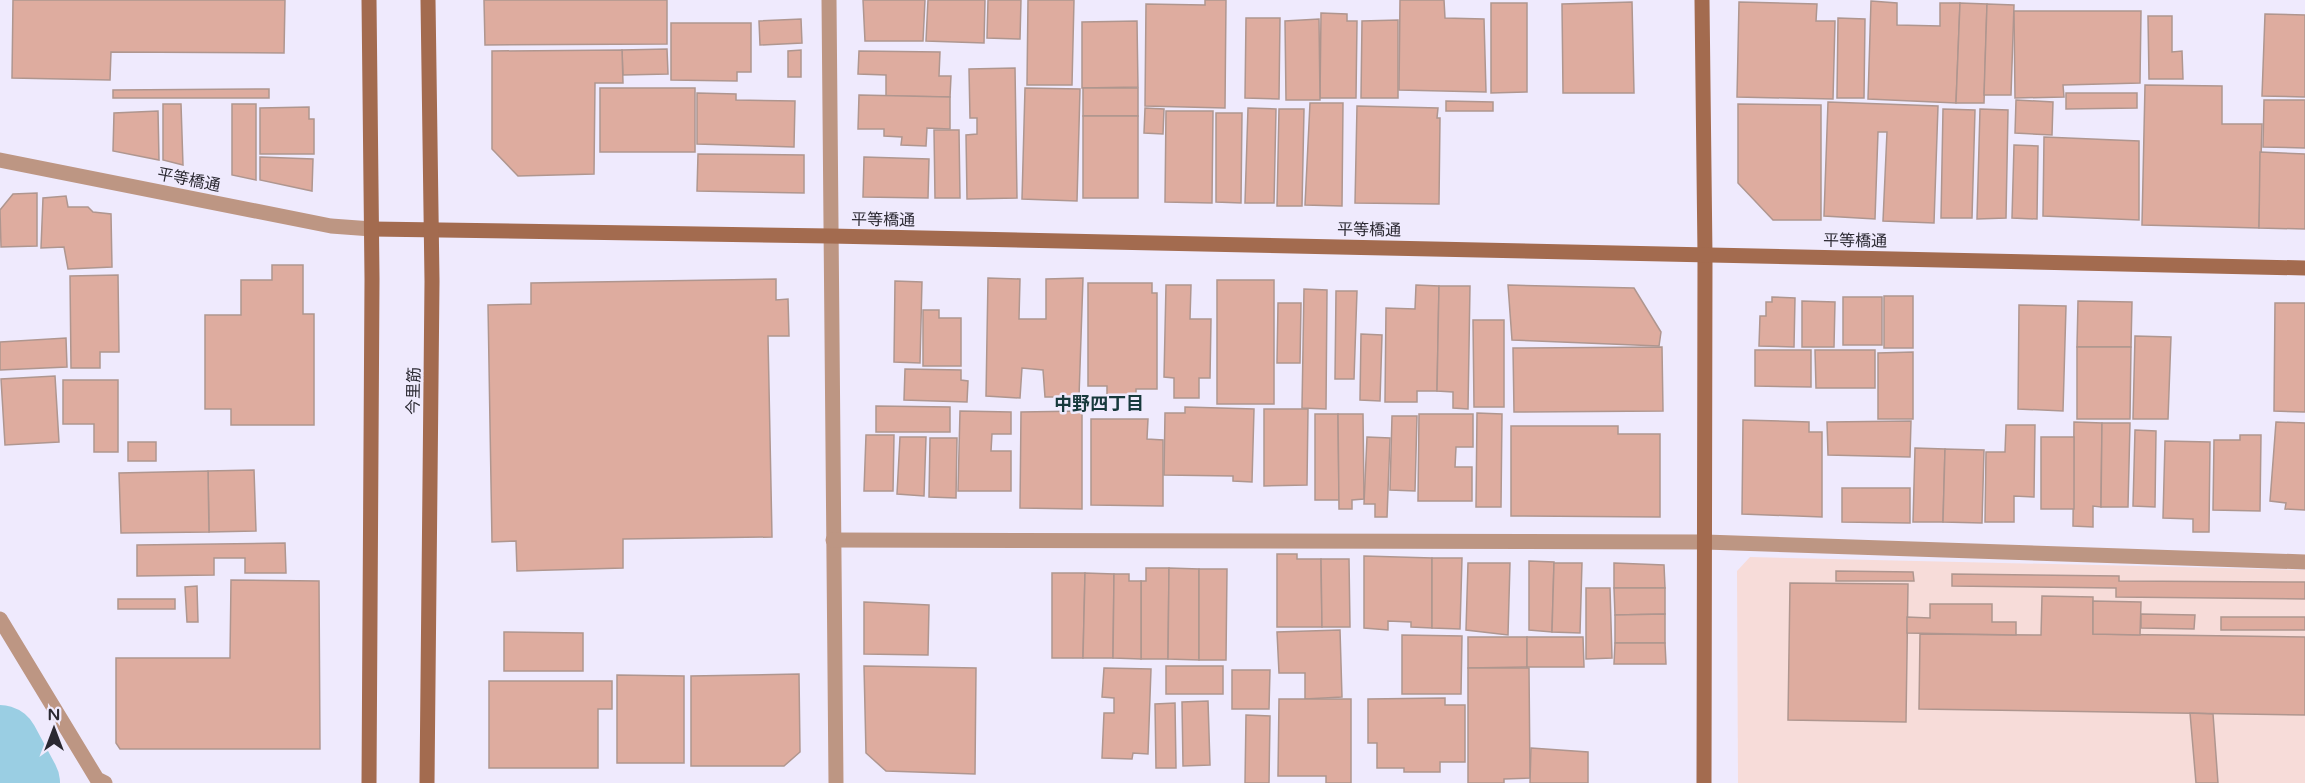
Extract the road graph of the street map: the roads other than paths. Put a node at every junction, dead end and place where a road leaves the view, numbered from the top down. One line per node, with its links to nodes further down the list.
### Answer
1 (369, 0): 6 (street)
2 (428, 0): 7 (street, 今里筋)
3 (829, 0): 8 (street)
4 (1702, 0): 9 (street)
5 (0, 160): 6 (street, 平等橋通)
6 (372, 229): 7 (street, 平等橋通); 16 (street)
7 (432, 231): 8 (street, 平等橋通); 17 (street, 今里筋)
8 (830, 236): 9 (street, 平等橋通); 11 (street)
9 (1705, 255): 10 (street, 平等橋通); 12 (street)
10 (2305, 268)
11 (834, 540): 12 (street); 18 (street)
12 (1705, 542): 13 (street); 19 (street)
13 (2305, 562)
14 (0, 619): 15 (street)
15 (105, 783)
16 (369, 783)
17 (427, 783)
18 (836, 783)
19 (1704, 783)

